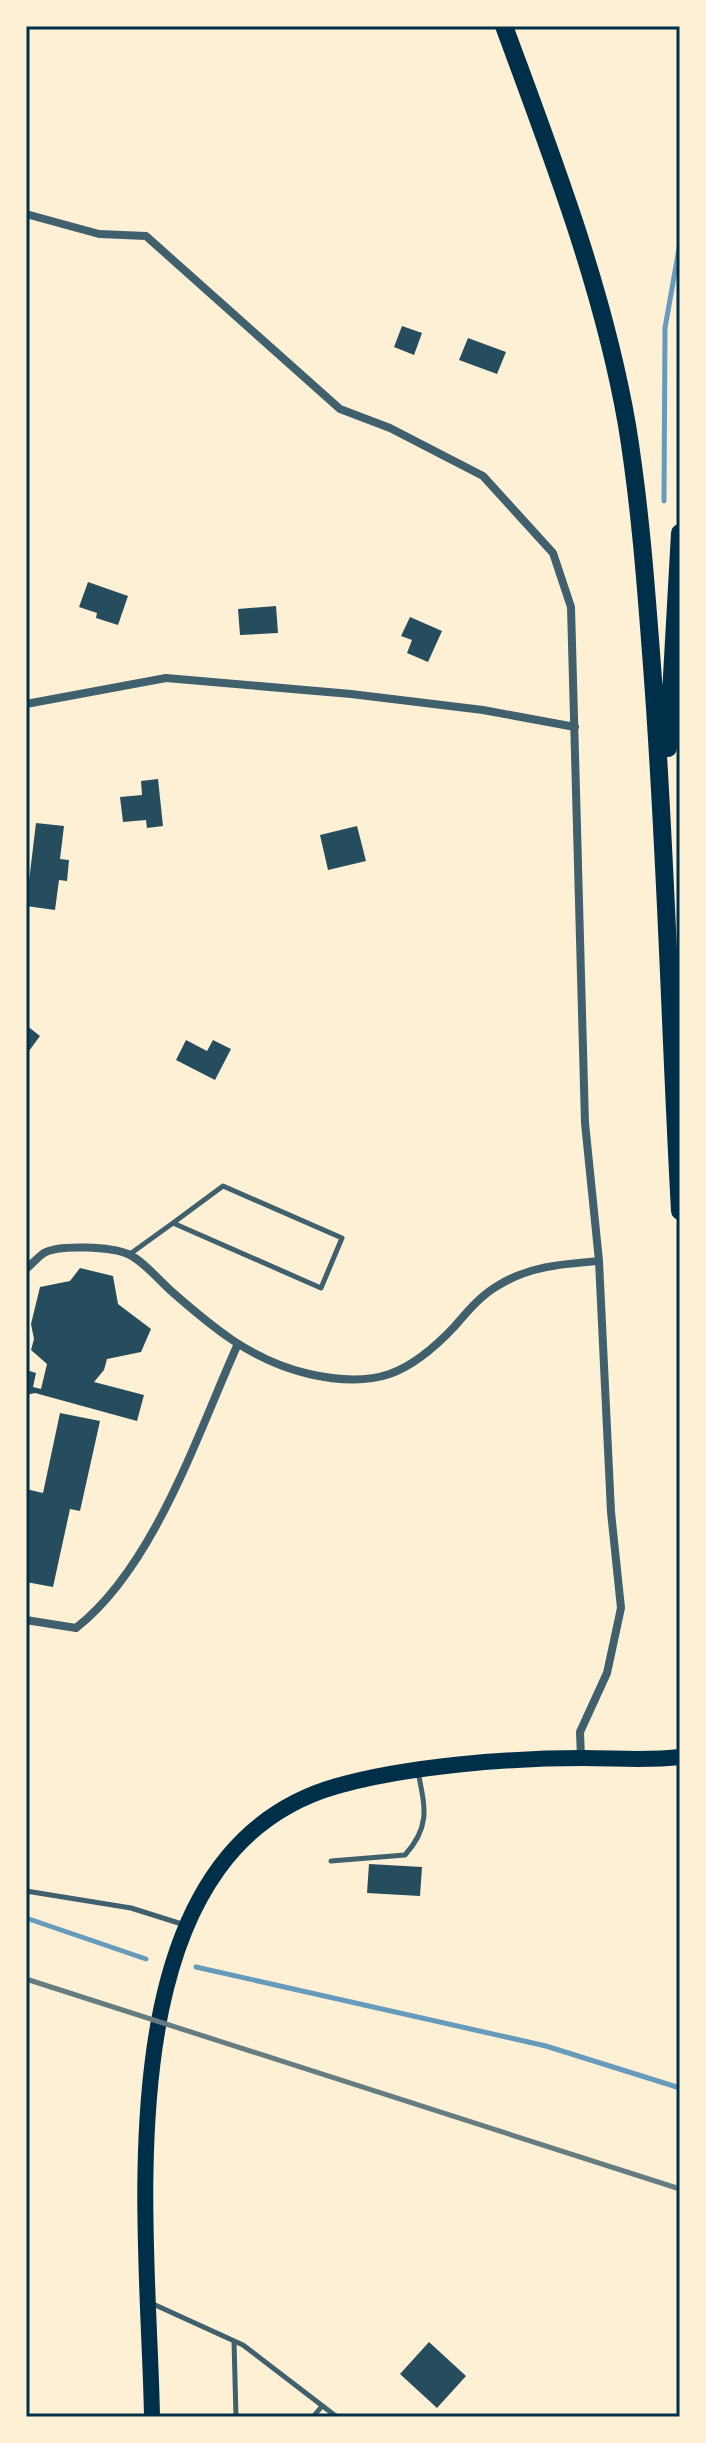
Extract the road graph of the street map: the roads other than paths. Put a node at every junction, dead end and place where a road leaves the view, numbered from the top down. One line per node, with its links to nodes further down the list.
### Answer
1 (504, 26): 6 (highway)
2 (26, 214): 5 (street)
3 (680, 533): 6 (highway)
4 (26, 704): 5 (street)
5 (575, 727): 10 (street)
6 (664, 827): 7 (highway)
7 (680, 1211)
8 (173, 1223): 8 (lane); 9 (lane)
9 (129, 1254): 11 (street); 12 (street)
10 (599, 1261): 12 (street); 14 (street)
11 (26, 1269)
12 (237, 1346): 13 (street)
13 (26, 1620)
14 (581, 1758): 15 (main road); 16 (main road)
15 (678, 1758)
16 (418, 1771): 17 (lane); 19 (main road)
17 (331, 1861)
18 (26, 1891): 19 (lane)
19 (186, 1926): 20 (main road)
20 (149, 2302): 21 (lane); 23 (main road)
21 (234, 2341): 22 (lane); 24 (lane)
22 (322, 2406): 25 (lane); 26 (lane)
23 (152, 2417)
24 (236, 2417)
25 (313, 2417)
26 (337, 2417)

